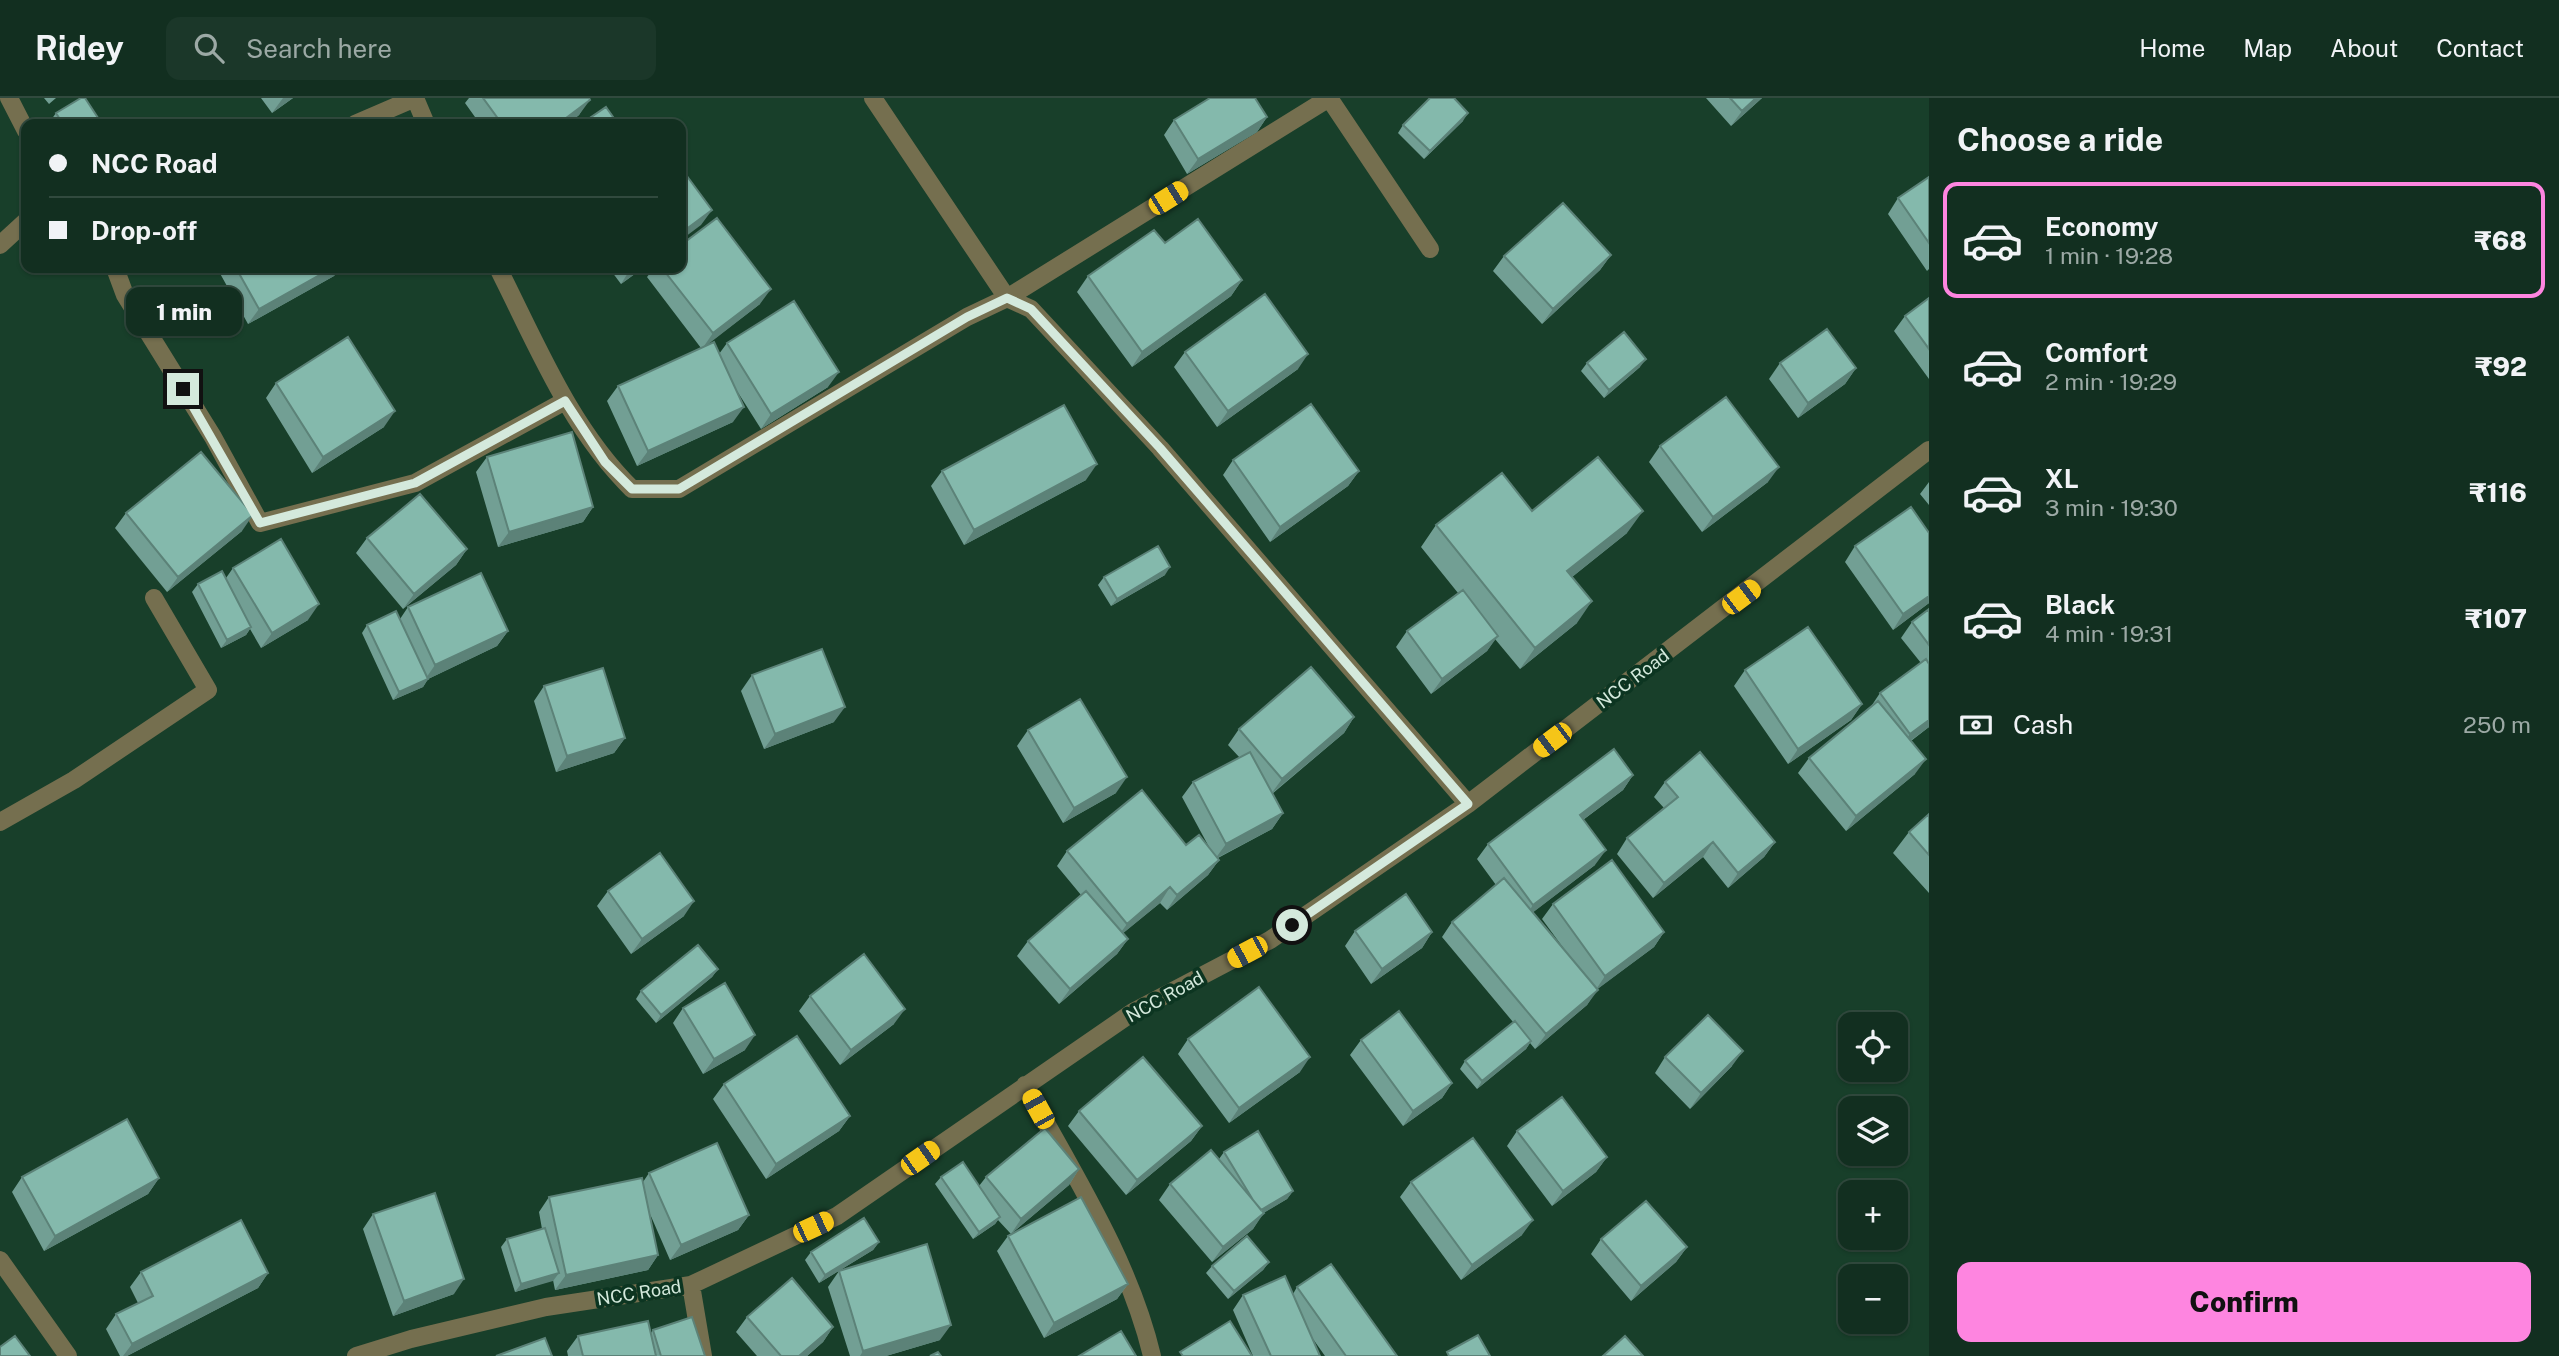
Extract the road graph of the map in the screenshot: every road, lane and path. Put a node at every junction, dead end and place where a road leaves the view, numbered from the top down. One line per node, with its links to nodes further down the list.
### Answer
1 (9, 98): 7 (street)
2 (873, 98): 13 (street)
3 (1329, 98): 10 (street); 13 (street)
4 (414, 99): 5 (street); 6 (street)
5 (367, 119)
6 (424, 119)
7 (21, 121)
8 (21, 226): 9 (street)
9 (0, 245)
10 (1430, 249)
11 (117, 273): 14 (street)
12 (501, 273): 14 (street)
13 (1007, 298): 14 (street); 17 (street)
14 (565, 401)
15 (1929, 450): 17 (street, NCC Road)
16 (154, 598): 18 (street)
17 (1468, 804): 19 (street, NCC Road)
18 (0, 822)
19 (1025, 1085): 21 (street, NCC Road); 26 (street)
20 (0, 1260): 23 (street)
21 (691, 1285): 22 (street, NCC Road); 25 (street)
22 (399, 1350): 24 (street, NCC Road)
23 (68, 1356)
24 (356, 1356)
25 (703, 1356)
26 (1152, 1356)

